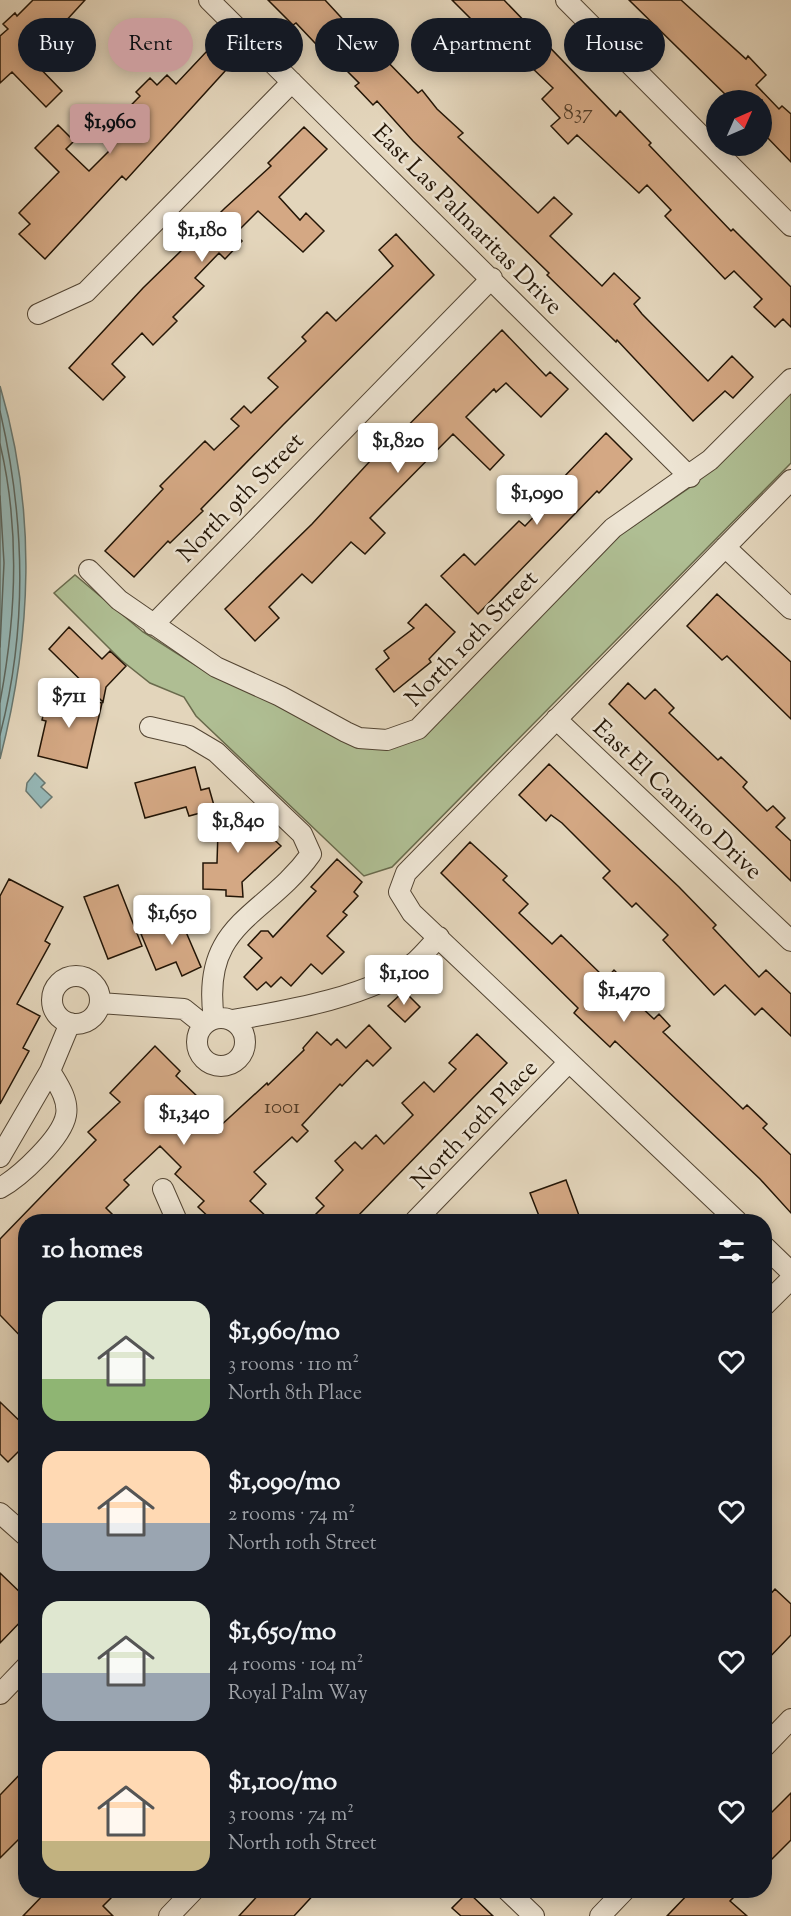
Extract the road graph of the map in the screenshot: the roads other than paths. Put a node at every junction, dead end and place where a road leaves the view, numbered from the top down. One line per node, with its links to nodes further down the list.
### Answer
1 (209, 0): 3 (street, East Las Palmaritas Drive)
2 (566, 0): 4 (street)
3 (292, 82): 5 (street, East Las Palmaritas Drive); 6 (street)
4 (791, 226)
5 (492, 278): 8 (street, East Las Palmaritas Drive); 13 (street, North 9th Street)
6 (38, 314)
7 (791, 379): 8 (street, North 10th Street)
8 (690, 477): 13 (street, North 10th Street)
9 (791, 480): 10 (street)
10 (725, 547): 12 (street); 14 (street)
11 (89, 570): 13 (street, North 10th Street)
12 (791, 609)
13 (153, 625)
14 (556, 719): 16 (street); 17 (street, East El Camino Drive)
15 (150, 727): 19 (street)
16 (439, 937): 19 (street); 21 (street)
17 (791, 941)
18 (100, 1003): 19 (street); 20 (street); 20 (street)
19 (217, 1022)
20 (70, 1023): 22 (street)
21 (569, 1062): 27 (street, North 10th Place); 28 (street)
22 (50, 1071): 23 (street); 24 (street)
23 (0, 1157)
24 (0, 1188)
25 (163, 1189): 26 (street)
26 (174, 1214)
27 (422, 1214)
28 (730, 1214)
29 (772, 1254): 30 (street)
30 (791, 1272)
31 (791, 1279): 32 (street)
32 (772, 1298)
33 (0, 1513): 34 (street)
34 (18, 1529)
35 (18, 1675): 36 (street)
36 (0, 1694)
37 (791, 1719): 38 (street)
38 (772, 1739)
39 (186, 1898): 42 (street)
40 (515, 1898): 43 (street)
41 (617, 1898): 44 (street)
42 (169, 1916)
43 (534, 1916)
44 (600, 1916)

